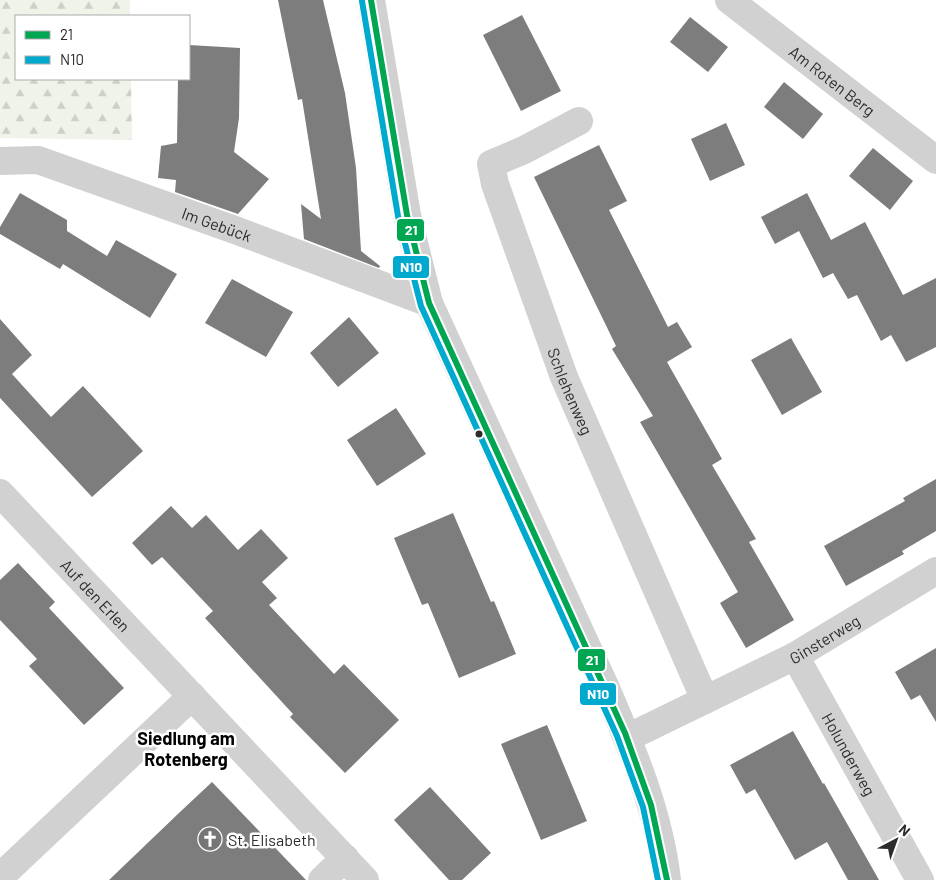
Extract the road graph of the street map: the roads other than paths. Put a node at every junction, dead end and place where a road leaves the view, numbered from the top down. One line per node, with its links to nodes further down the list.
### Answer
1 (371, 0): 6 (street)
2 (729, 0): 4 (street, Am Roten Berg)
3 (579, 121): 11 (street, Schlehenweg)
4 (936, 160)
5 (0, 161): 6 (street, Im Gebück)
6 (429, 303): 12 (street)
7 (0, 493): 10 (street, Auf den Erlen)
8 (936, 571): 9 (street, Ginsterweg)
9 (795, 656): 11 (street, Ginsterweg); 18 (street, Holunderweg)
10 (192, 696): 13 (street, Auf den Erlen); 14 (street)
11 (705, 700): 12 (street, Ginsterweg)
12 (627, 738): 17 (street)
13 (344, 858): 15 (street); 16 (street, Auf den Erlen)
14 (0, 877)
15 (322, 880)
16 (365, 880)
17 (667, 880)
18 (920, 880)

